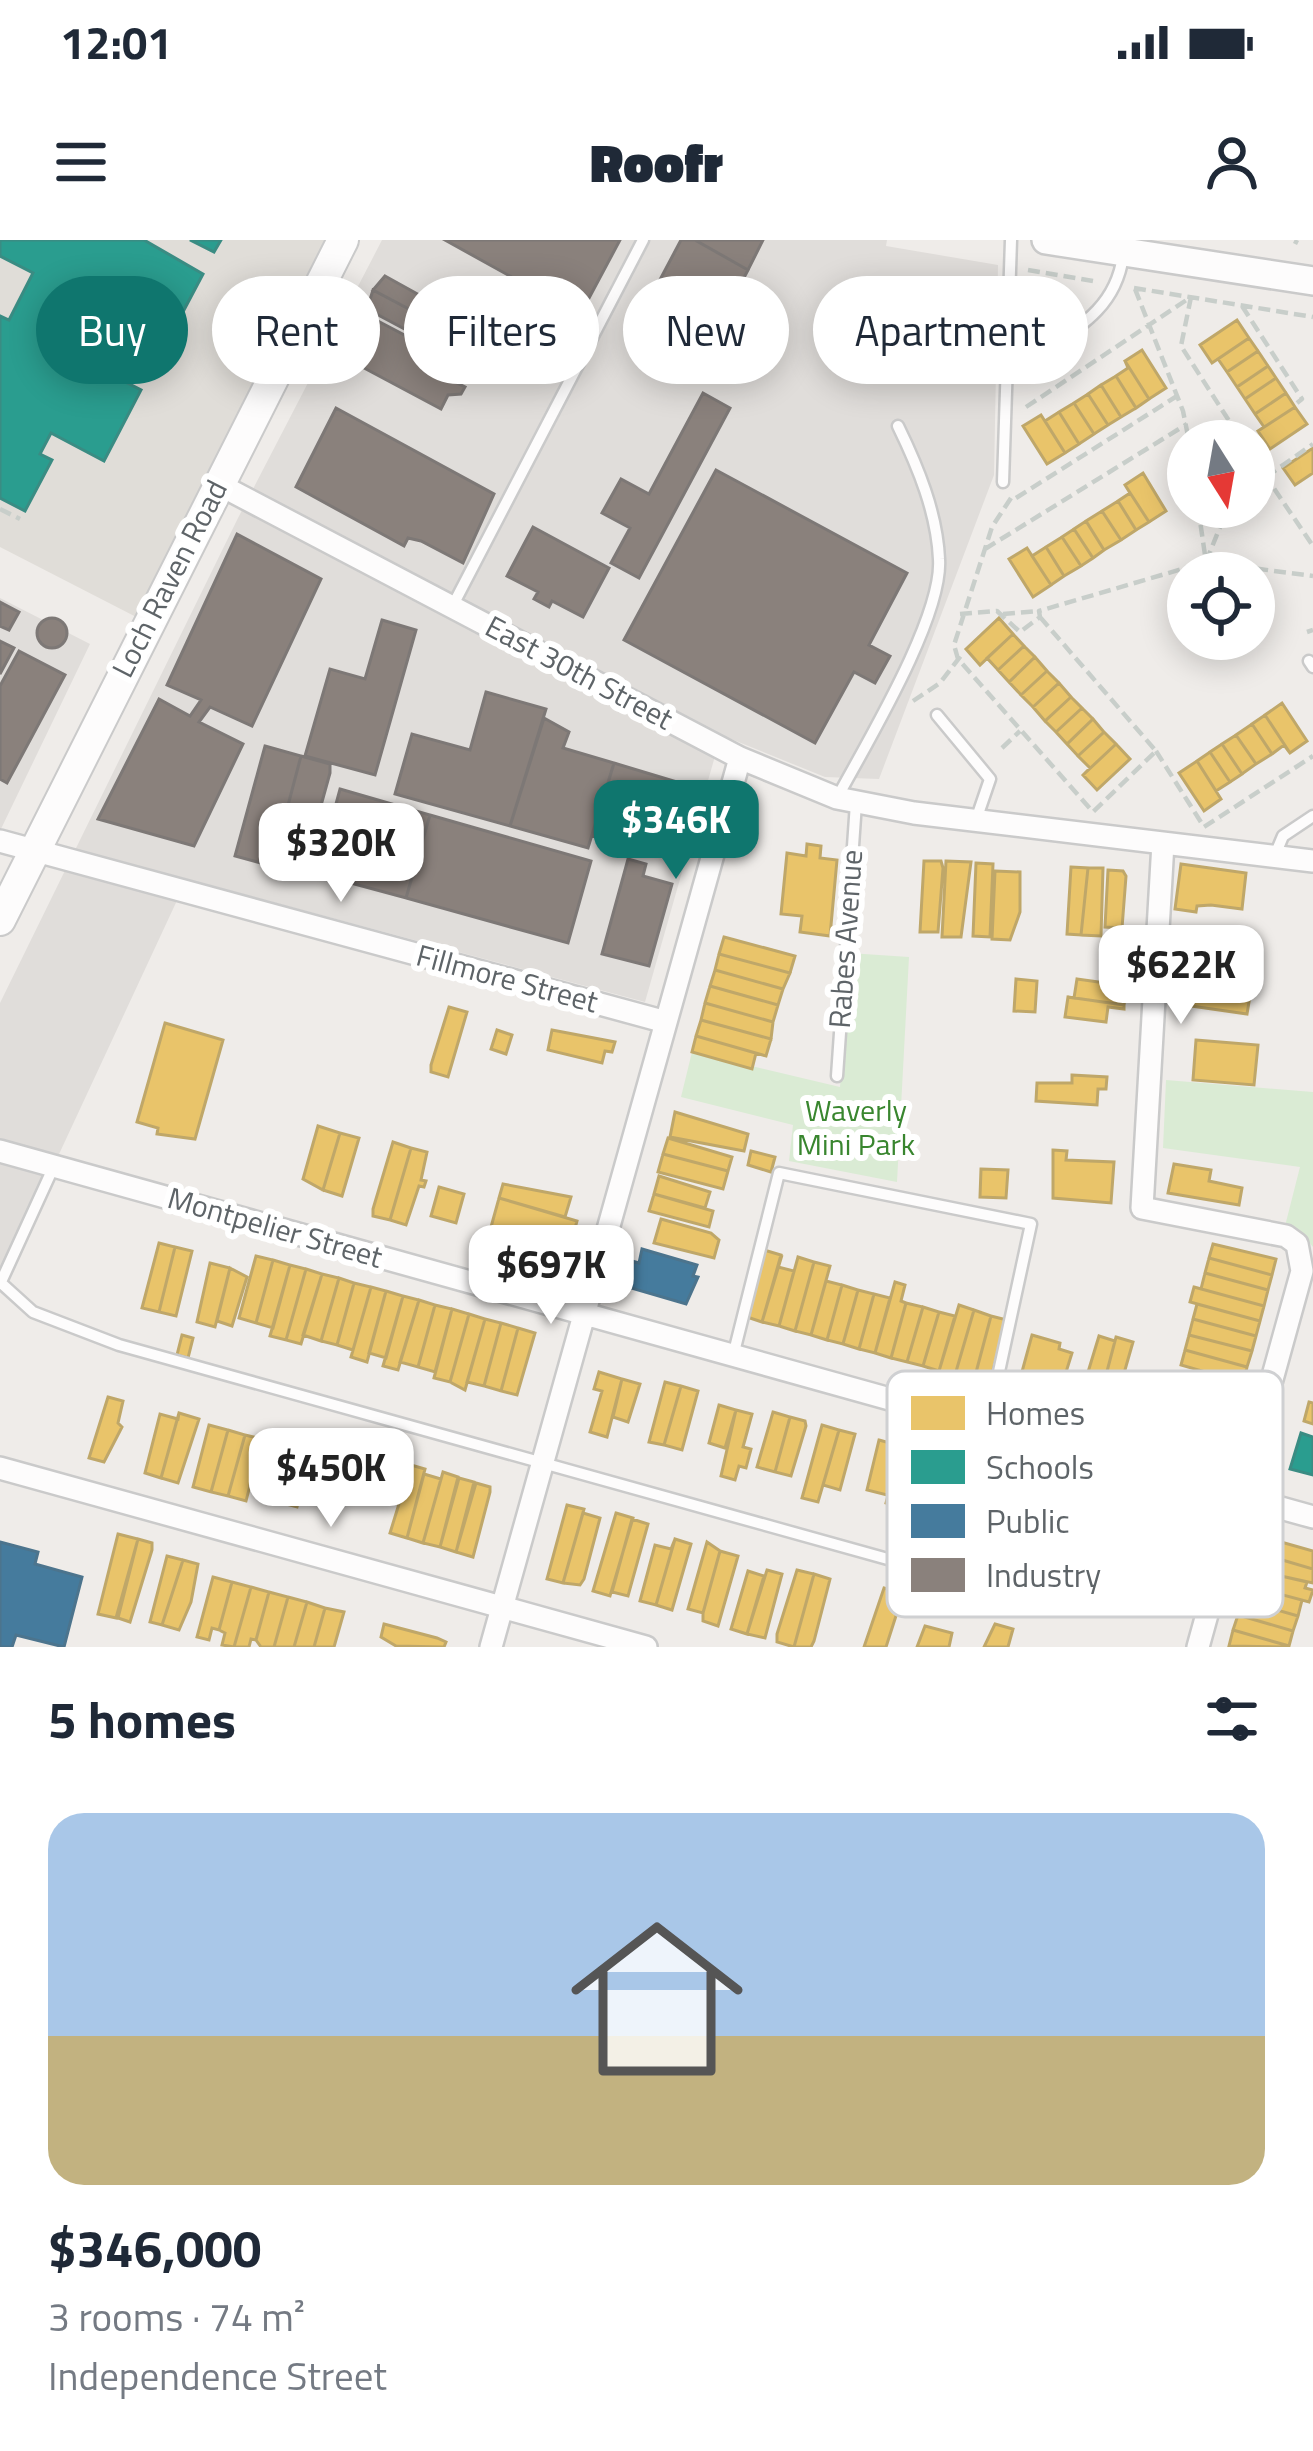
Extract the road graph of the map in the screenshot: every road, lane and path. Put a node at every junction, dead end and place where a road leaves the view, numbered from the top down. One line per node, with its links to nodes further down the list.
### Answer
1 (343, 240): 28 (main road, Loch Raven Road)
2 (644, 240): 39 (lane)
3 (1011, 240): 7 (lane)
4 (1046, 240): 6 (street)
5 (1165, 249): 6 (street); 8 (street)
6 (1124, 252): 9 (lane)
7 (1010, 267): 9 (path); 27 (lane)
8 (1313, 281)
9 (1119, 286): 10 (path); 14 (lane)
10 (1134, 288): 11 (path); 15 (path)
11 (1191, 297): 12 (path); 15 (path); 22 (path)
12 (1242, 306): 13 (path); 19 (path)
13 (1313, 317)
14 (1088, 320)
15 (1151, 328): 16 (path); 20 (path)
16 (1163, 359): 17 (path); 18 (path)
17 (1154, 363)
18 (1177, 396): 21 (path); 31 (path)
19 (1298, 403)
20 (1015, 413)
21 (1185, 420)
22 (1229, 420)
23 (898, 427): 51 (lane)
24 (1167, 436): 35 (path)
25 (1313, 444): 26 (path)
26 (1275, 471)
27 (1003, 482)
28 (218, 484): 39 (street, East 30th Street); 56 (main road, Loch Raven Road)
29 (1275, 490): 34 (path)
30 (1012, 496): 31 (path)
31 (1006, 504): 35 (path)
32 (0, 509): 33 (path)
33 (20, 519)
34 (1313, 546)
35 (985, 548): 40 (path)
36 (1275, 571): 38 (path)
37 (1167, 574): 42 (path)
38 (1313, 576)
39 (452, 607): 50 (street, East 30th Street)
40 (960, 614): 41 (path); 43 (path)
41 (1003, 614): 42 (path); 42 (path)
42 (1040, 614): 48 (path)
43 (961, 656): 44 (path); 46 (path)
44 (914, 701)
45 (937, 715): 53 (lane)
46 (1021, 730): 47 (path); 48 (path)
47 (1002, 748)
48 (1156, 752): 49 (path)
49 (1313, 755)
50 (740, 758): 51 (street, East 30th Street); 60 (street)
51 (847, 800): 53 (street, East 30th Street); 61 (lane, Rabes Avenue)
52 (1313, 816): 57 (lane)
53 (976, 820): 55 (street, East 30th Street)
54 (0, 841): 56 (street, Fillmore Street)
55 (1163, 843): 57 (street, East 30th Street); 68 (street)
56 (33, 851): 59 (main road, Loch Raven Road); 60 (street, Fillmore Street)
57 (1274, 856): 58 (street, East 30th Street)
58 (1313, 861)
59 (0, 920)
60 (666, 1022): 65 (street)
61 (837, 1076)
62 (0, 1151): 63 (street, Montpelier Street)
63 (54, 1166): 64 (lane); 65 (street, Montpelier Street)
64 (0, 1283): 70 (lane)
65 (584, 1314): 66 (street, Montpelier Street); 70 (street)
66 (733, 1355): 67 (lane); 69 (street, Montpelier Street)
67 (999, 1371)
68 (1275, 1371)
69 (887, 1398)
70 (543, 1462): 74 (lane); 75 (street)
71 (0, 1468): 75 (street)
72 (1283, 1509): 73 (street, Montpelier Street)
73 (1313, 1517)
74 (887, 1559)
75 (502, 1607): 77 (street); 78 (street)
76 (1206, 1617): 79 (street)
77 (491, 1647)
78 (646, 1647)
79 (1198, 1647)

